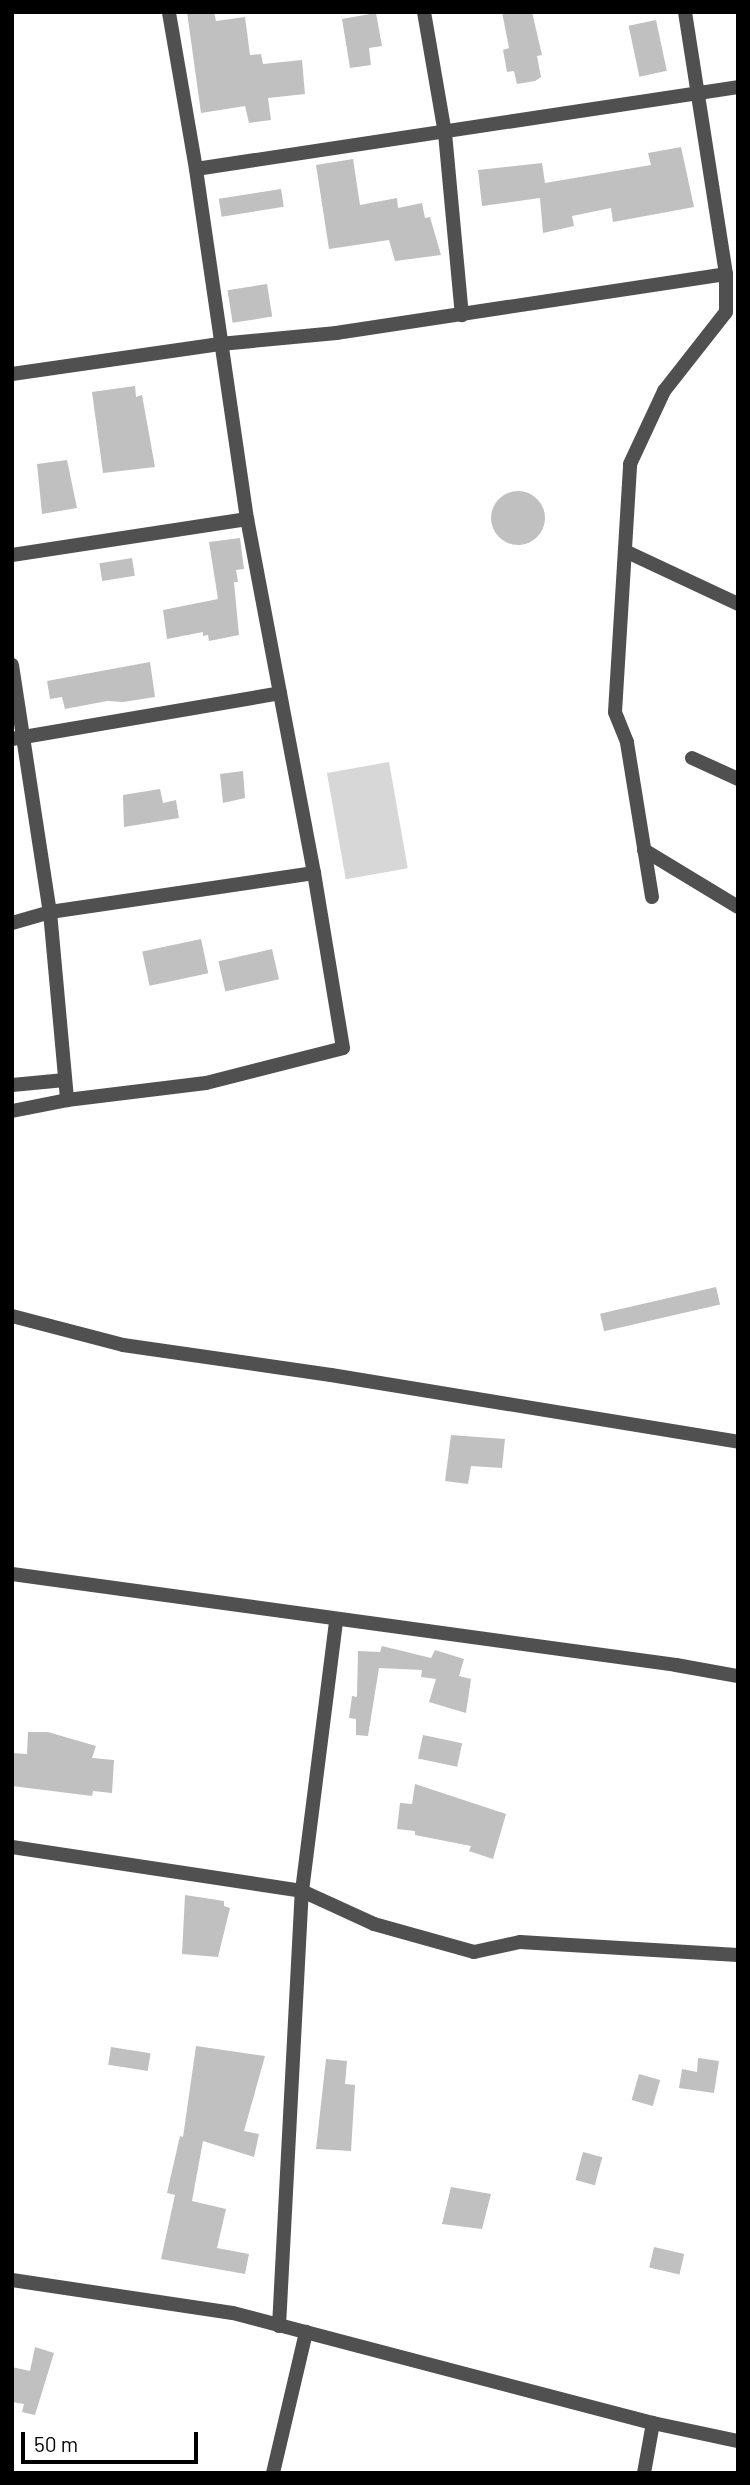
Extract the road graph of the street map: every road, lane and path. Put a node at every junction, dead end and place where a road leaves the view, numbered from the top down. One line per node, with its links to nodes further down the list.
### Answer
1 (169, 12): 7 (street)
2 (424, 12): 6 (street)
3 (685, 12): 5 (street)
4 (738, 87): 5 (street)
5 (698, 92): 6 (street); 8 (street)
6 (445, 133): 7 (street); 9 (street)
7 (196, 169): 10 (street)
8 (726, 274): 9 (street); 13 (street)
9 (462, 315): 10 (street)
10 (220, 344): 11 (street); 12 (street)
11 (12, 374)
12 (247, 519): 14 (street); 17 (street)
13 (625, 551): 15 (street); 21 (street)
14 (12, 555)
15 (738, 604)
16 (12, 665): 18 (street)
17 (280, 693): 18 (street); 22 (street)
18 (18, 737): 25 (street)
19 (692, 758): 20 (street)
20 (738, 779)
21 (644, 850): 23 (street); 24 (street)
22 (314, 873): 25 (street); 29 (street)
23 (652, 897)
24 (738, 907)
25 (50, 912): 26 (street); 27 (street)
26 (12, 923)
27 (65, 1080): 28 (street); 29 (street)
28 (12, 1085)
29 (67, 1100): 30 (street)
30 (12, 1111)
31 (12, 1316): 32 (street)
32 (738, 1442)
33 (12, 1574): 34 (street)
34 (336, 1621): 35 (street); 37 (street)
35 (738, 1676)
36 (12, 1847): 37 (street)
37 (302, 1891): 38 (street); 40 (street)
38 (738, 1955)
39 (12, 2280): 40 (street)
40 (279, 2326): 41 (street)
41 (306, 2332): 42 (street); 44 (street)
42 (653, 2423): 43 (street); 45 (street)
43 (738, 2441)
44 (273, 2473)
45 (644, 2473)

